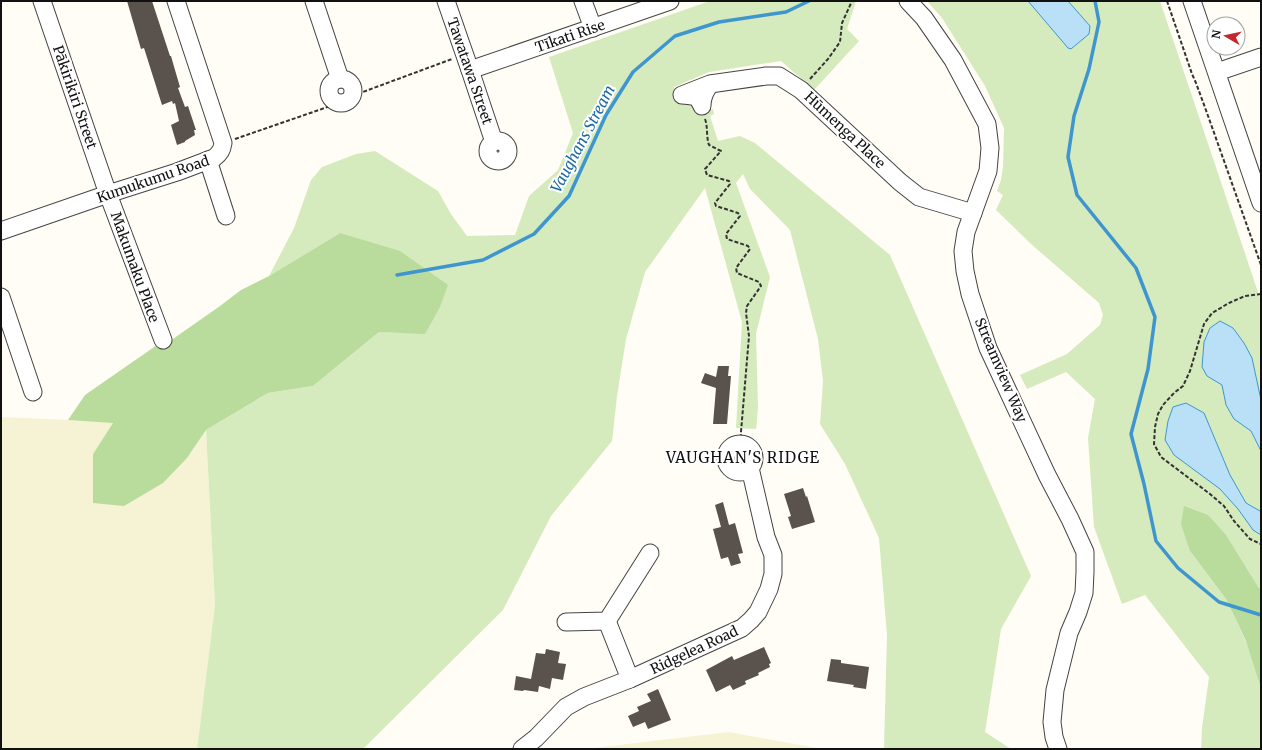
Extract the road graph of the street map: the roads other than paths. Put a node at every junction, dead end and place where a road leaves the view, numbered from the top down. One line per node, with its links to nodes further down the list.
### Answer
1 (42, 1): 17 (street, Pākirikiri Street)
2 (176, 1): 16 (street, Kumukumu Road)
3 (314, 1): 13 (street)
4 (446, 1): 11 (street, Tawatawa Street)
5 (583, 1): 9 (street)
6 (670, 1): 9 (street, Tīkati Rise)
7 (908, 1): 19 (street, Streamview Way)
8 (1192, 1): 12 (street)
9 (593, 28): 11 (street, Tīkati Rise)
10 (1261, 57): 12 (street)
11 (467, 62): 15 (street, Tawatawa Street)
12 (1216, 72): 18 (street)
13 (347, 99)
14 (702, 106): 19 (street, Hūmenga Place)
15 (494, 142)
16 (208, 160): 17 (street, Kumukumu Road); 20 (street)
17 (108, 194): 21 (street, Kumukumu Road); 23 (street, Makumaku Place)
18 (1261, 203)
19 (973, 213): 31 (street, Streamview Way)
20 (226, 216)
21 (1, 231)
22 (1, 297): 24 (street)
23 (163, 340)
24 (33, 392)
25 (750, 468): 25 (street, Ridgelea Road); 29 (street, Ridgelea Road)
26 (650, 553): 28 (street)
27 (566, 622): 28 (street)
28 (607, 622): 29 (street)
29 (630, 679): 30 (street, Ridgelea Road)
30 (522, 749)
31 (1058, 749)

